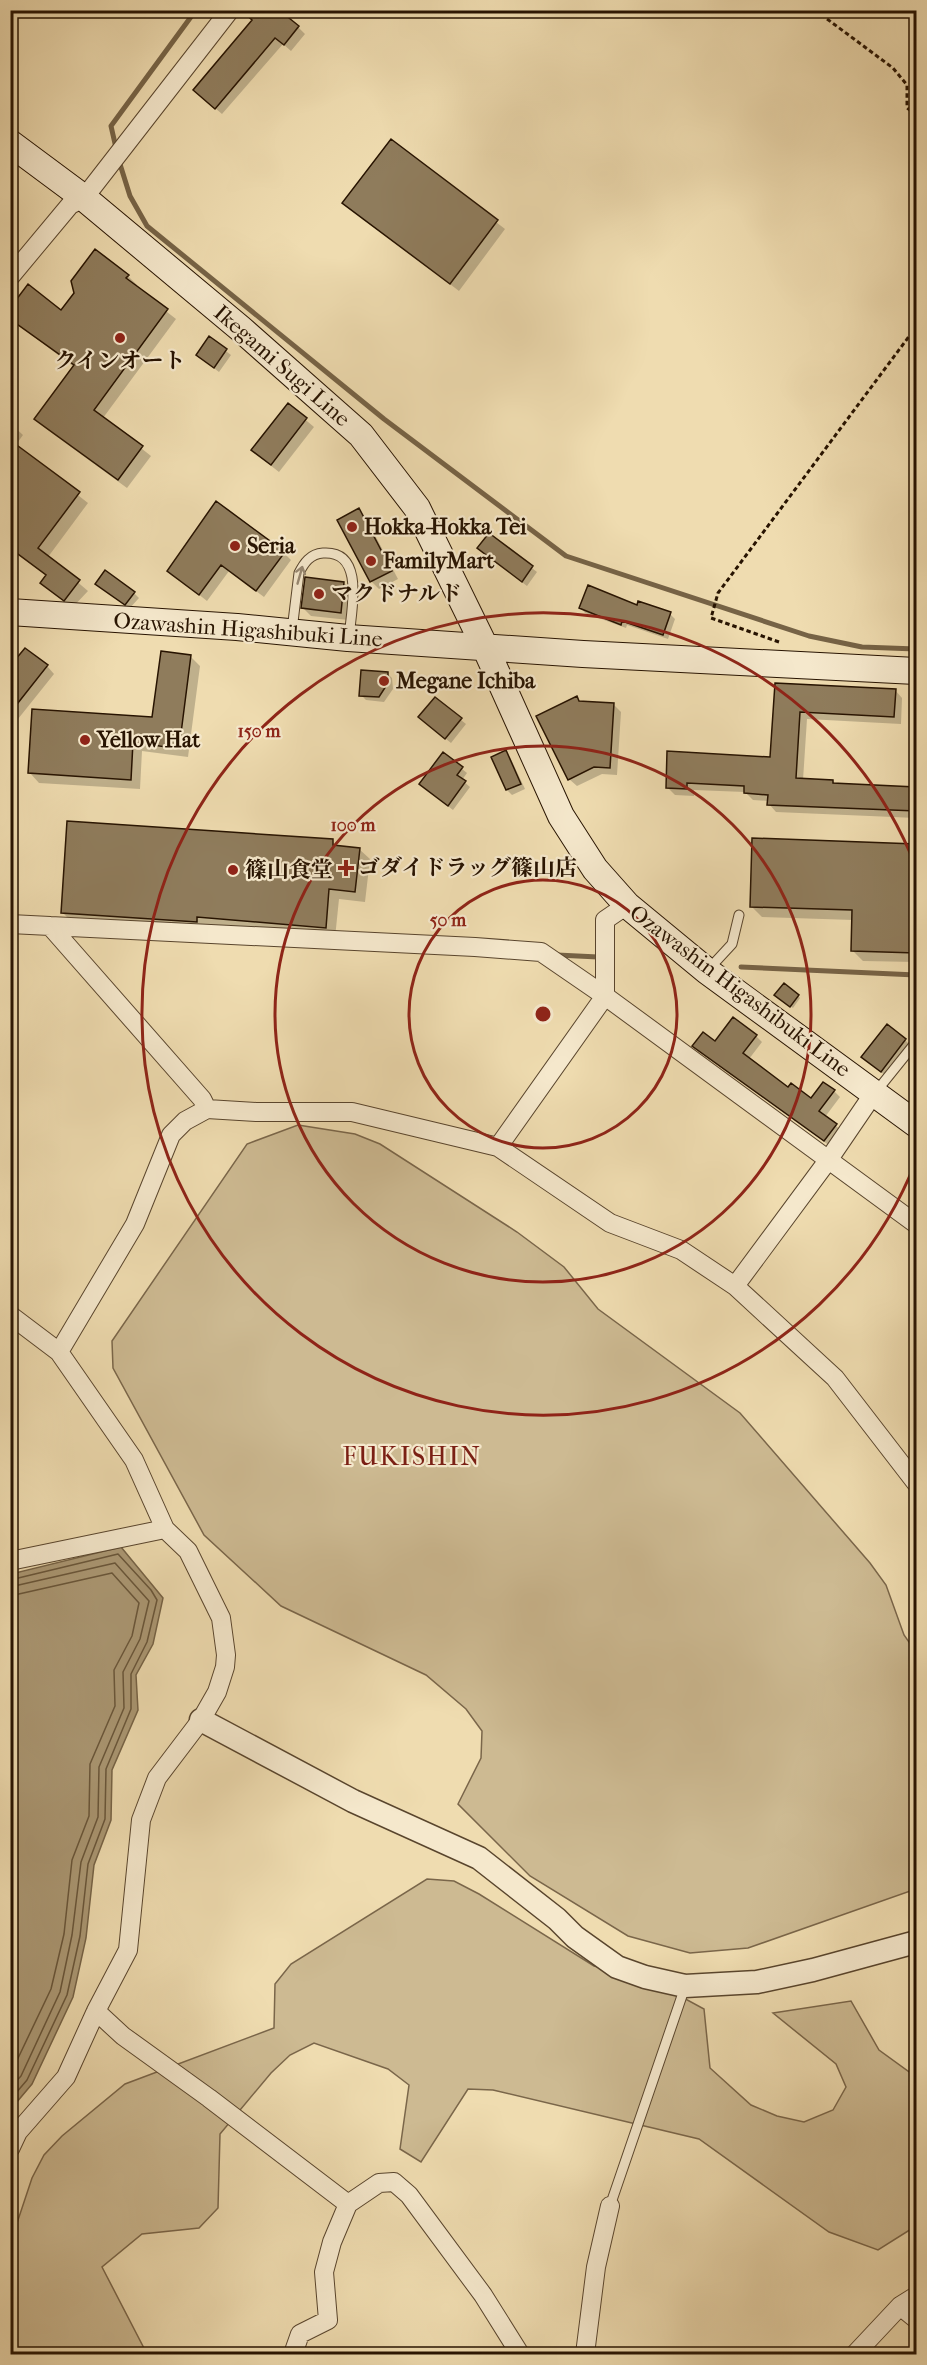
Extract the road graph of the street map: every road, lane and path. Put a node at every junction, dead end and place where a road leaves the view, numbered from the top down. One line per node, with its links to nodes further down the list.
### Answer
1 (230, 10): 5 (street)
2 (815, 10): 3 (path)
3 (916, 115)
4 (10, 143): 5 (main road, Ikegami Sugi Line)
5 (84, 198): 6 (street); 12 (main road, Ikegami Sugi Line)
6 (10, 277)
7 (916, 327): 11 (path)
8 (10, 612): 9 (main road, Ozawashin Higashibuki Line)
9 (292, 632): 10 (main road, Ozawashin Higashibuki Line); 10 (lane, one-way to 10)
10 (348, 638): 12 (main road, Ozawashin Higashibuki Line)
11 (783, 643)
12 (485, 647): 13 (main road, Ozawashin Higashibuki Line); 14 (main road, Ozawashin Higashibuki Line)
13 (916, 670)
14 (627, 905): 18 (main road, Ozawashin Higashibuki Line); 19 (street)
15 (739, 915): 18 (lane)
16 (10, 924): 17 (street)
17 (50, 926): 19 (street); 22 (street)
18 (707, 971): 21 (main road, Ozawashin Higashibuki Line)
19 (605, 996): 24 (street); 25 (street)
20 (916, 1042): 21 (lane)
21 (874, 1093): 23 (main road, Ozawashin Higashibuki Line); 25 (street)
22 (207, 1109): 24 (street); 29 (street)
23 (916, 1124)
24 (498, 1147): 27 (street)
25 (829, 1159): 26 (street); 27 (street)
26 (916, 1224)
27 (735, 1286): 30 (street)
28 (10, 1315): 29 (street)
29 (58, 1352): 31 (street)
30 (916, 1483)
31 (165, 1529): 32 (street); 33 (street)
32 (10, 1561)
33 (201, 1720): 35 (street); 36 (street)
34 (916, 1942): 35 (street)
35 (685, 1986): 39 (lane)
36 (96, 2011): 37 (street); 38 (street)
37 (10, 2149)
38 (348, 2204): 43 (street); 44 (street)
39 (610, 2206): 45 (street)
40 (916, 2295): 41 (street)
41 (900, 2306): 42 (street); 46 (street)
42 (916, 2319)
43 (293, 2355)
44 (520, 2355)
45 (585, 2355)
46 (855, 2355)

